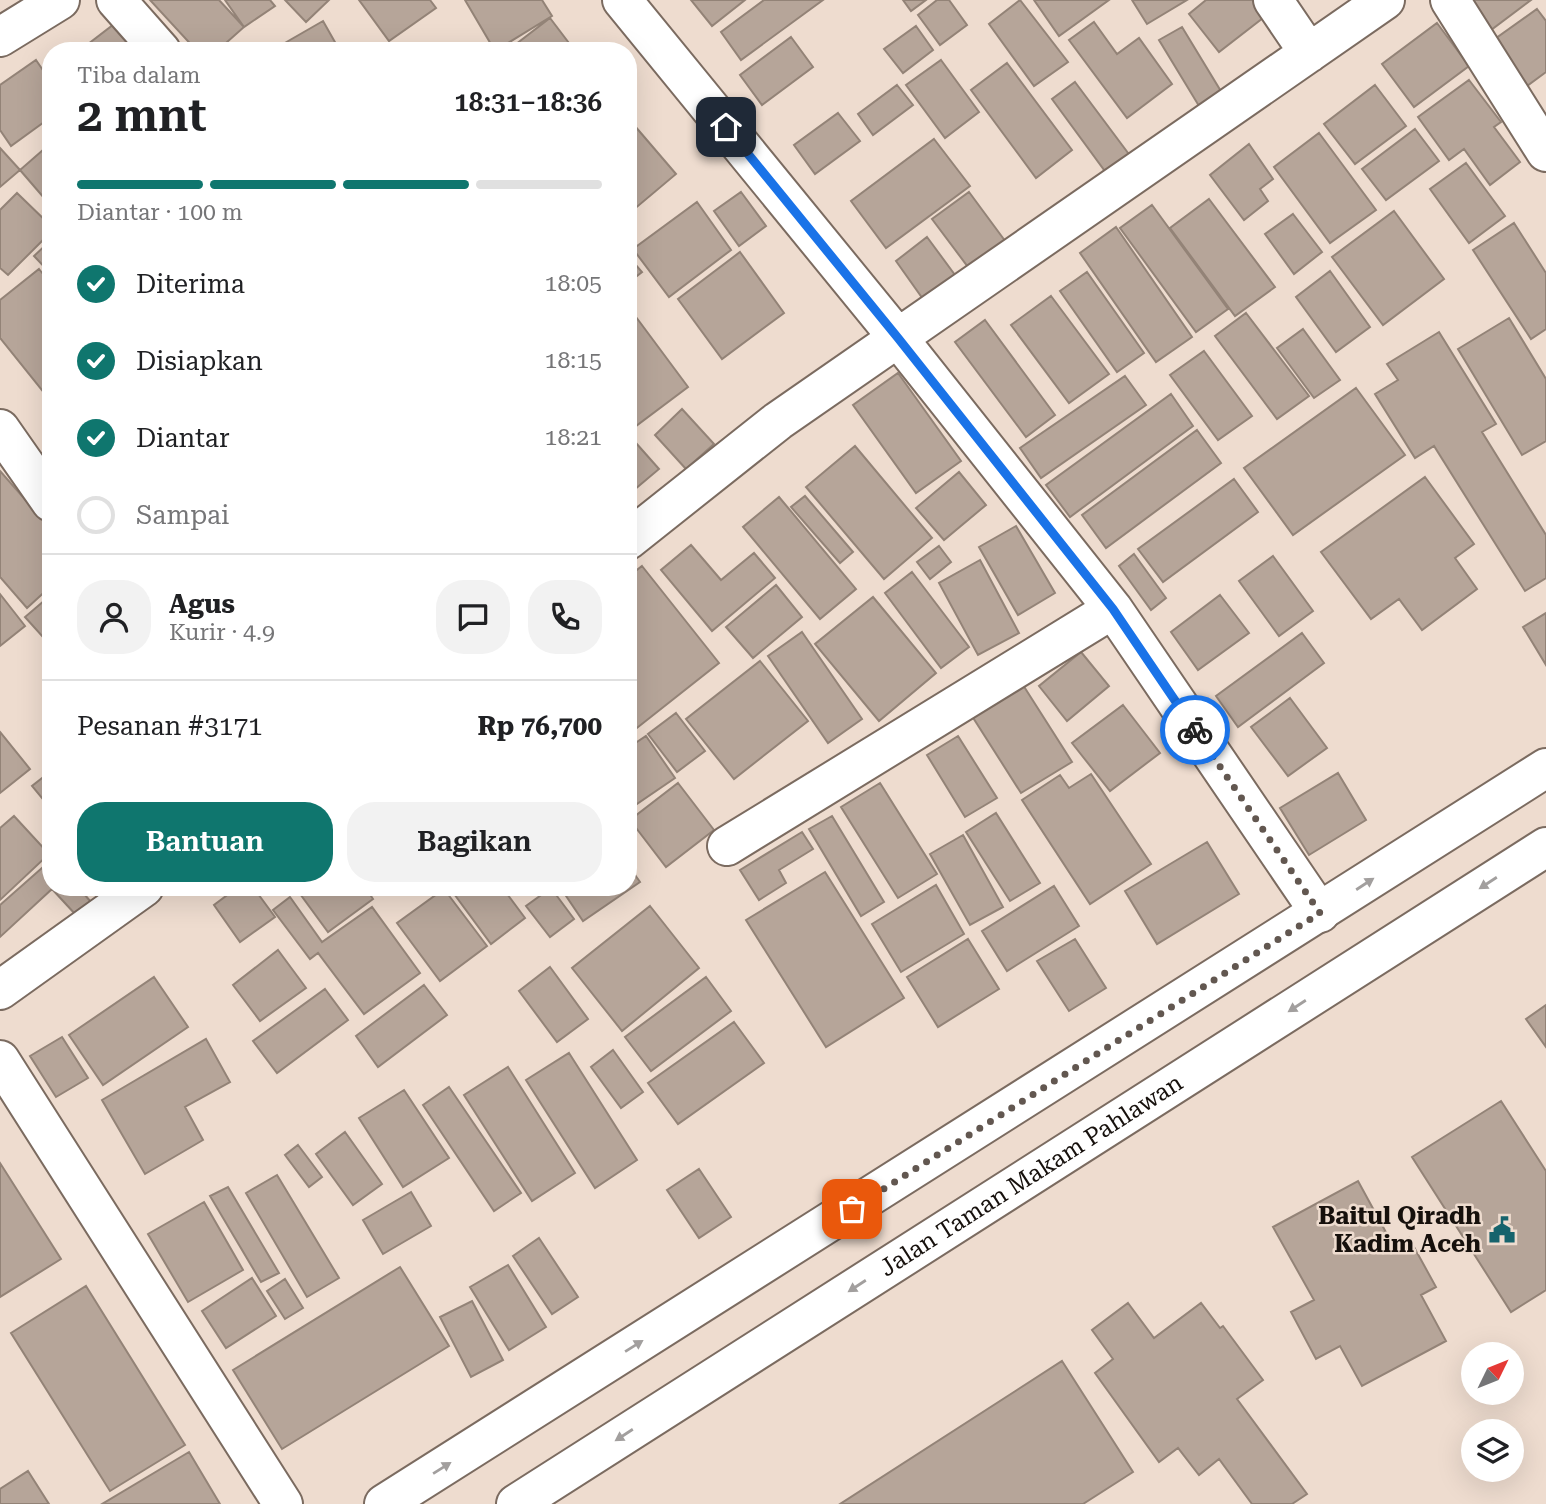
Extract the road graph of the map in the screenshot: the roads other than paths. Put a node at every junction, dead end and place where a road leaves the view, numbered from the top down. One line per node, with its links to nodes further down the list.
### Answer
1 (60, 0): 7 (street)
2 (116, 0): 8 (street)
3 (622, 0): 11 (street)
4 (1273, 0): 9 (street)
5 (1385, 0): 9 (street)
6 (1450, 0): 10 (street)
7 (0, 37)
8 (153, 42)
9 (1309, 52): 11 (street)
10 (1546, 152)
11 (898, 338): 14 (street); 15 (street)
12 (0, 429): 13 (street)
13 (42, 489)
14 (637, 533)
15 (1113, 609): 17 (street); 20 (street)
16 (1546, 768): 20 (street, one-way to 16)
17 (727, 846)
18 (1546, 846): 25 (street, Jalan Taman Makam Pahlawan, one-way to 25)
19 (131, 896): 21 (street)
20 (1320, 913): 24 (street, one-way to 20)
21 (0, 990)
22 (0, 1060): 23 (street)
23 (283, 1504)
24 (384, 1504)
25 (516, 1504)

